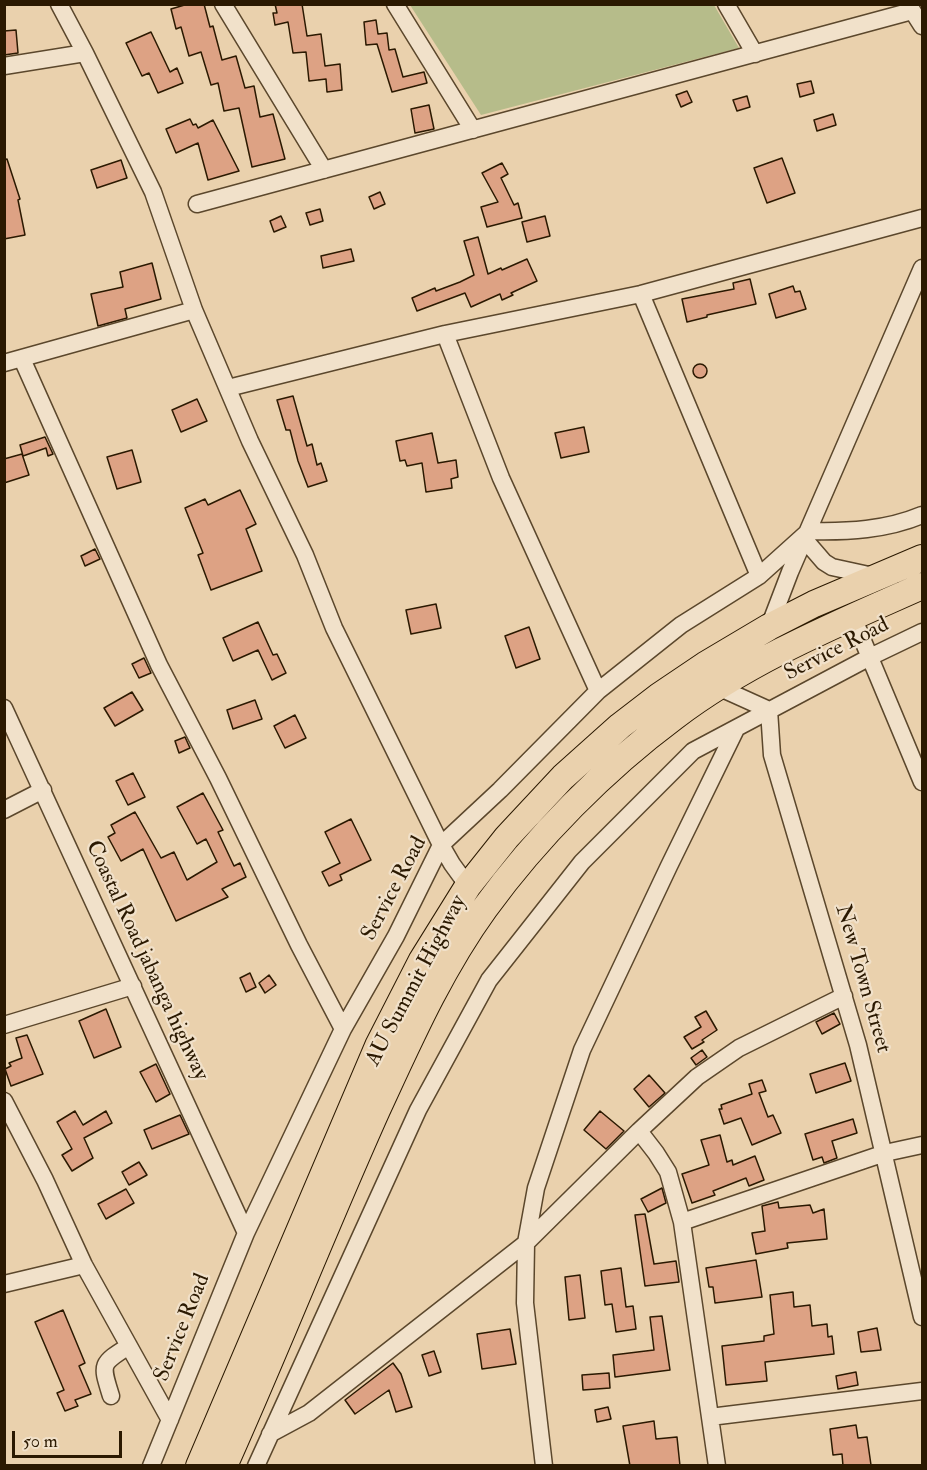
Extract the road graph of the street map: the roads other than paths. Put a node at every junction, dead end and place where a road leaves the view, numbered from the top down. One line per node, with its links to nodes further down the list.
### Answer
1 (59, 4): 7 (street)
2 (224, 4): 11 (street)
3 (395, 4): 10 (street)
4 (726, 4): 8 (street)
5 (910, 8): 6 (street); 8 (street)
6 (922, 26)
7 (86, 53): 9 (street); 16 (street)
8 (755, 54): 10 (street)
9 (4, 66)
10 (473, 130): 11 (street)
11 (324, 170): 12 (street)
12 (197, 204)
13 (922, 218): 15 (street)
14 (922, 268): 22 (street)
15 (641, 294): 17 (street); 24 (street)
16 (194, 310): 18 (street); 20 (street)
17 (445, 334): 20 (street); 32 (street)
18 (22, 358): 19 (street); 44 (street)
19 (4, 363)
20 (228, 388): 39 (street)
21 (922, 515): 22 (street)
22 (807, 536): 24 (street, Service Road); 25 (street); 28 (street)
23 (922, 558): 25 (main road, AU Summit Highway)
24 (759, 576): 32 (street, Service Road)
25 (879, 577): 28 (main road, AU Summit Highway)
26 (922, 586): 27 (main road, AU Summit Highway)
27 (853, 617): 30 (street); 31 (main road, AU Summit Highway)
28 (769, 627): 40 (main road, AU Summit Highway)
29 (922, 632): 30 (street, Service Road)
30 (870, 657): 33 (street, Service Road); 36 (street)
31 (718, 687): 33 (street); 63 (main road, AU Summit Highway)
32 (598, 691): 39 (street, Service Road)
33 (769, 710): 35 (street, Service Road); 42 (street, New Town Street)
34 (6, 714): 37 (street, Coastal Road jabanga highway)
35 (736, 729): 51 (street); 60 (street, Service Road)
36 (922, 782)
37 (43, 790): 38 (street); 41 (street, Coastal Road jabanga highway)
38 (4, 810)
39 (441, 845): 40 (street); 44 (street, Service Road)
40 (468, 886): 62 (main road, AU Summit Highway)
41 (133, 986): 43 (street); 50 (street, Coastal Road jabanga highway)
42 (844, 996): 46 (street); 48 (street, New Town Street)
43 (4, 1025)
44 (344, 1029): 50 (street, Service Road)
45 (4, 1101): 52 (street)
46 (639, 1131): 49 (street); 51 (street)
47 (922, 1145): 48 (street)
48 (885, 1154): 49 (street); 54 (street, New Town Street)
49 (682, 1222): 58 (street)
50 (246, 1233): 59 (street, Service Road)
51 (526, 1243): 60 (street); 65 (street)
52 (84, 1265): 53 (street); 55 (street)
53 (4, 1284)
54 (922, 1317)
55 (129, 1346): 57 (street); 59 (street)
56 (922, 1391): 58 (street)
57 (111, 1396)
58 (710, 1417): 66 (street)
59 (170, 1420): 61 (street, Service Road)
60 (270, 1434): 64 (street, Service Road)
61 (151, 1466)
62 (199, 1466)
63 (224, 1466)
64 (256, 1466)
65 (544, 1466)
66 (717, 1466)

